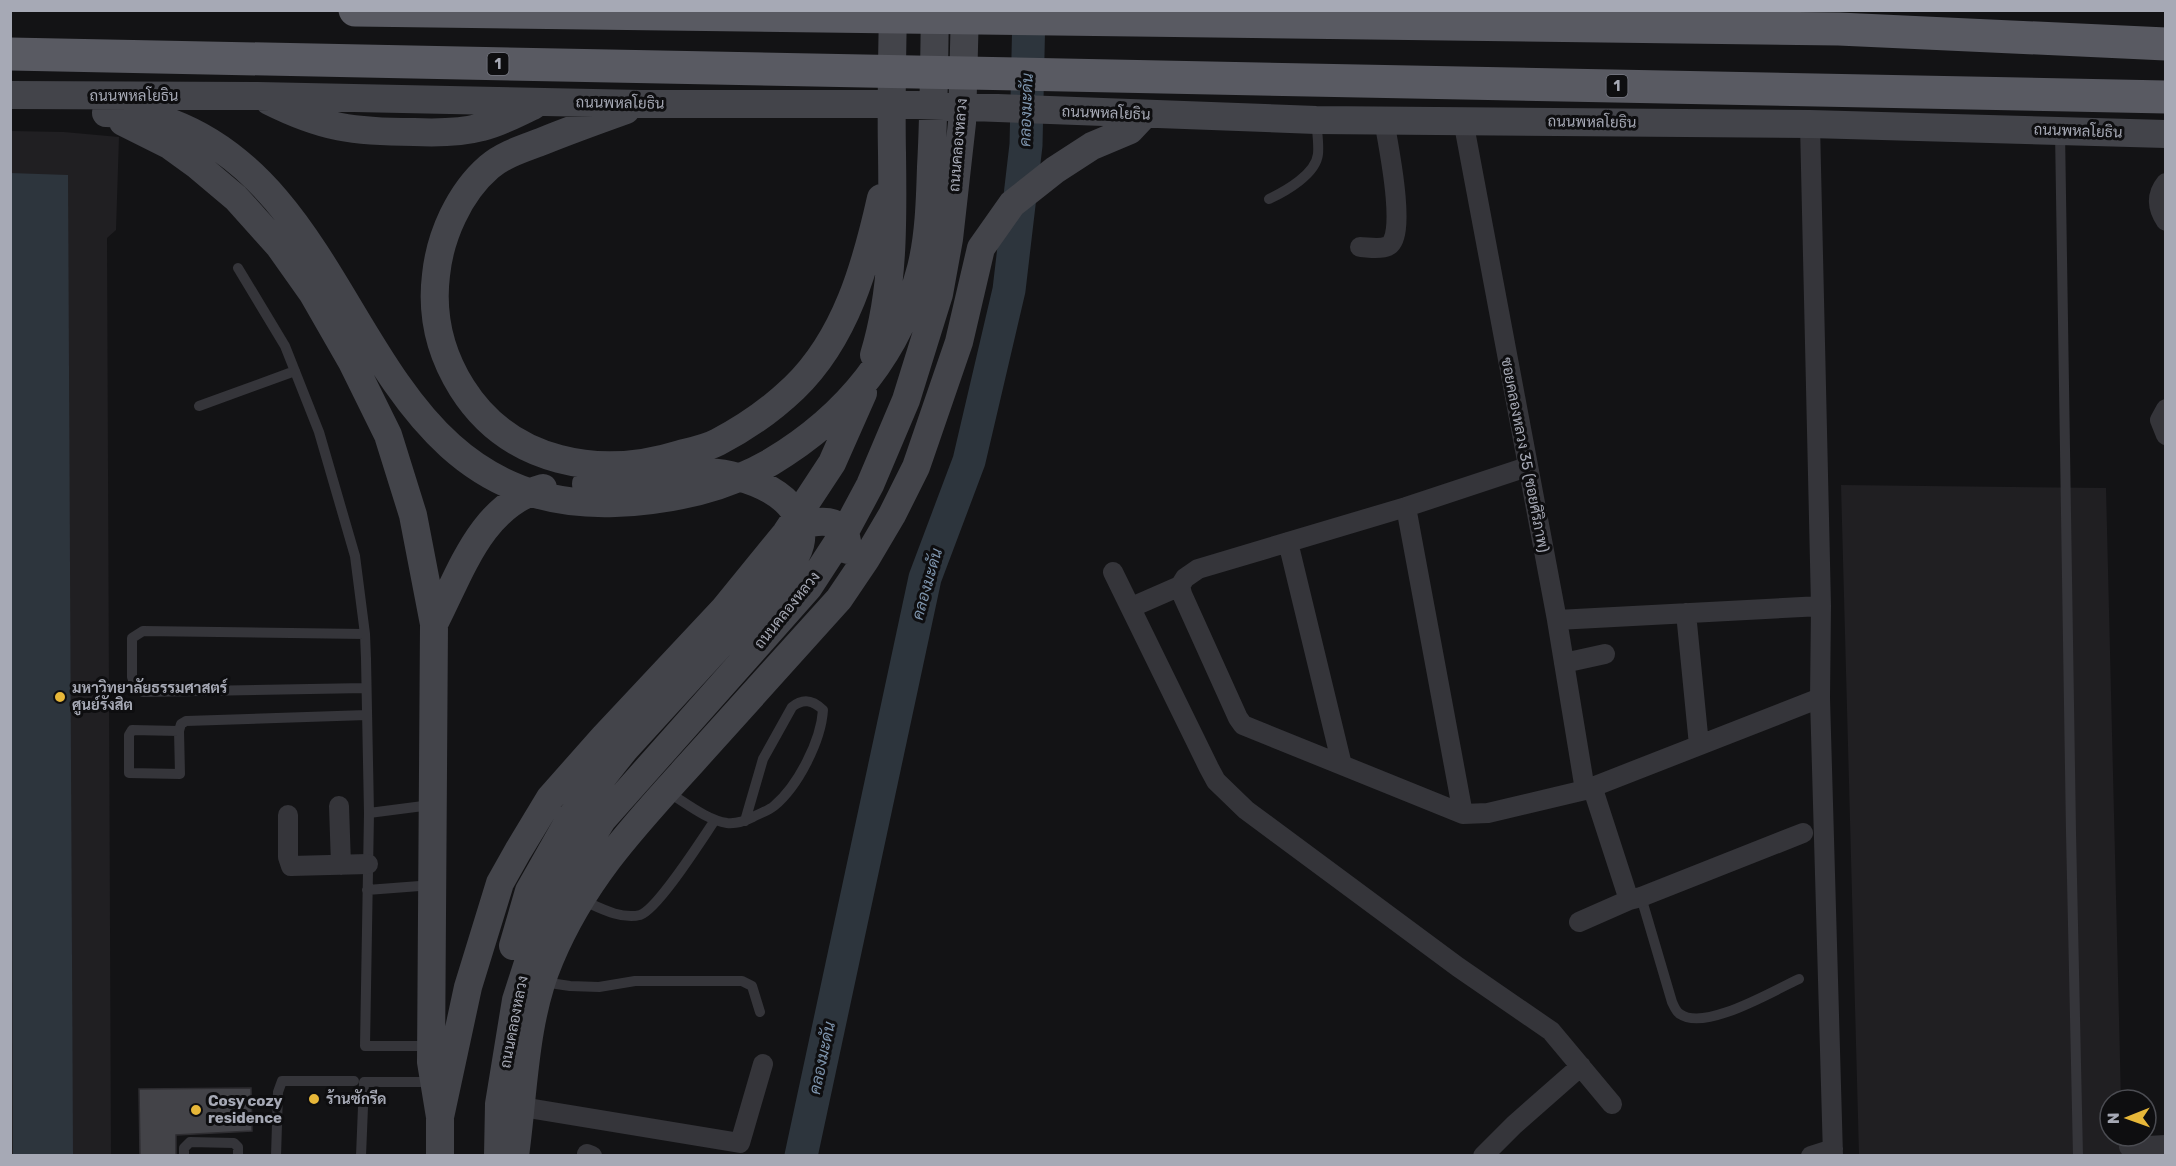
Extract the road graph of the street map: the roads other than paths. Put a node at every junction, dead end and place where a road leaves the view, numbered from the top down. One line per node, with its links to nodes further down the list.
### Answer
1 (355, 10): 4 (highway)
2 (892, 10): 19 (main road)
3 (935, 10): 11 (main road)
4 (976, 14): 5 (highway); 85 (main road, ถนนคลองหลวง)
5 (2166, 44)
6 (10, 54): 9 (highway, 1)
7 (10, 95): 8 (main road, ถนนพหลโยธิน)
8 (67, 96): 10 (main road, ถนนพหลโยธิน); 11 (main road)
9 (2166, 97)
10 (642, 104): 12 (main road, ถนนพหลโยธิน); 19 (main road)
11 (104, 112): 39 (main road)
12 (1145, 114): 13 (main road, ถนนพหลโยธิน); 43 (main road)
13 (1316, 120): 14 (main road, ถนนพหลโยธิน); 21 (lane)
14 (1384, 120): 15 (main road, ถนนพหลโยธิน); 23 (street)
15 (1462, 120): 16 (main road, ถนนพหลโยธิน); 29 (street, ซอยคลองหลวง 35 (ซอยศิริภาพ))
16 (1810, 124): 17 (main road, ถนนพหลโยธิน); 35 (street)
17 (2060, 131): 18 (main road, ถนนพหลโยธิน); 89 (lane)
18 (2166, 134)
19 (892, 152): 77 (main road)
20 (2166, 183): 22 (street)
21 (1269, 199)
22 (2166, 221)
23 (1360, 247)
24 (238, 268): 25 (lane)
25 (295, 370): 26 (lane); 40 (lane)
26 (199, 406)
27 (2166, 409): 28 (street)
28 (2166, 435)
29 (1527, 468): 30 (street); 38 (street, ซอยคลองหลวง 35 (ซอยศิริภาพ))
30 (1406, 507): 32 (street); 55 (street)
31 (800, 525): 39 (main road); 43 (main road); 84 (main road)
32 (1288, 542): 34 (street); 49 (street)
33 (1113, 572): 36 (street)
34 (1180, 586): 36 (street); 49 (street)
35 (1821, 606): 37 (street); 45 (street)
36 (1132, 607): 72 (street)
37 (1686, 613): 38 (street); 48 (street)
38 (1557, 620): 42 (street, ซอยคลองหลวง 35 (ซอยศิริภาพ))
39 (434, 624): 52 (main road)
40 (365, 634): 44 (lane); 44 (lane)
41 (1605, 654): 42 (street)
42 (1564, 663): 50 (street, ซอยคลองหลวง 35 (ซอยศิริภาพ))
43 (781, 664): 51 (main road)
44 (366, 688): 46 (lane)
45 (1820, 698): 48 (street); 78 (street)
46 (367, 715): 47 (lane); 54 (lane)
47 (179, 731): 47 (lane)
48 (1699, 745): 50 (street)
49 (1342, 765): 55 (street)
50 (1588, 788): 55 (street); 64 (street, ซอยคลองหลวง 35 (ซอยศิริภาพ))
51 (666, 791): 57 (lane); 65 (main road)
52 (434, 804): 54 (lane); 62 (main road)
53 (339, 806): 61 (street)
54 (369, 813): 60 (lane)
55 (1462, 814)
56 (288, 815): 61 (street)
57 (715, 820): 58 (lane); 65 (lane)
58 (745, 821): 58 (lane)
59 (1803, 833): 64 (street)
60 (368, 864): 61 (street); 63 (lane)
61 (341, 865)
62 (433, 885): 63 (lane); 70 (main road)
63 (368, 890): 70 (lane)
64 (1635, 899): 66 (street); 67 (lane)
65 (580, 900): 68 (main road)
66 (1579, 922)
67 (1799, 979)
68 (543, 982): 69 (lane); 76 (main road)
69 (760, 1012)
70 (431, 1046): 74 (main road)
71 (763, 1064): 76 (street)
72 (1581, 1066): 75 (street); 87 (street)
73 (354, 1082): 81 (lane)
74 (434, 1082): 77 (main road); 82 (lane)
75 (1612, 1104)
76 (522, 1107): 86 (main road)
77 (440, 1117): 83 (main road)
78 (1833, 1152): 88 (street)
79 (184, 1155): 80 (lane)
80 (238, 1155)
81 (276, 1155)
82 (361, 1155)
83 (440, 1155)
84 (482, 1155)
85 (498, 1155)
86 (515, 1155)
87 (1484, 1155)
88 (1811, 1155)
89 (2078, 1155)

